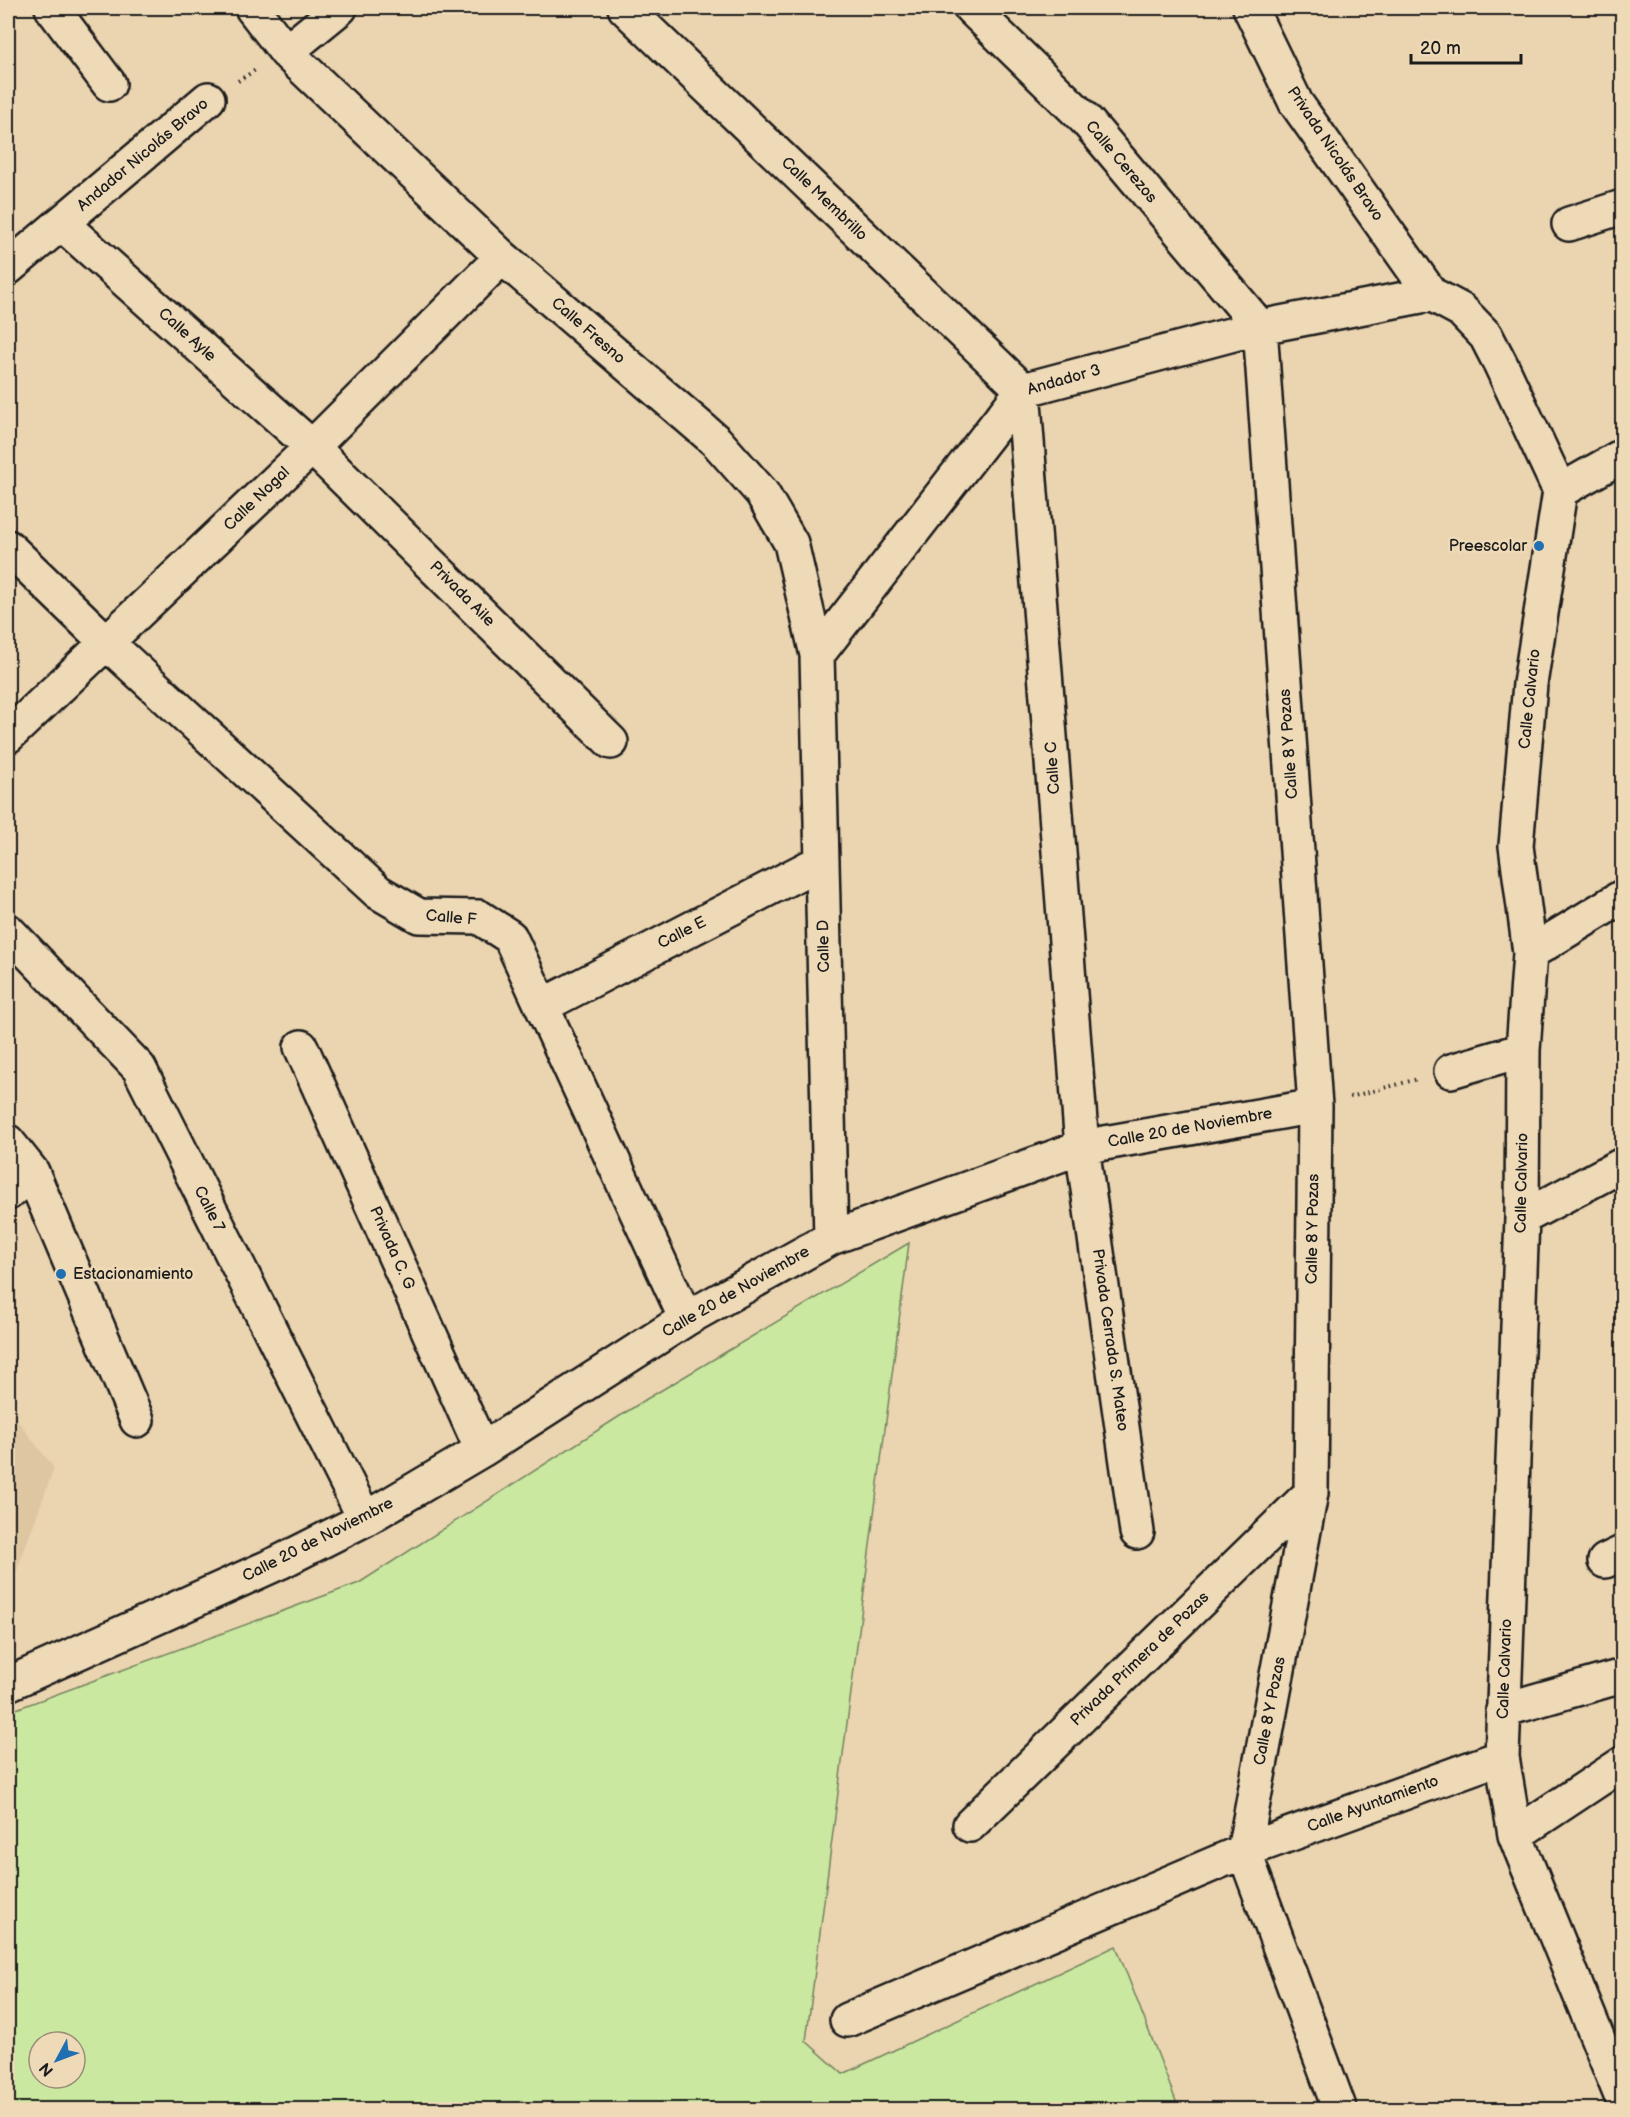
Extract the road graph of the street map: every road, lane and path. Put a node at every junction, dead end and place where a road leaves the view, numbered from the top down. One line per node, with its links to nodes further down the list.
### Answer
1 (52, 8): 8 (street)
2 (252, 8): 7 (street, Calle Fresno)
3 (340, 8): 7 (street)
4 (625, 8): 17 (street, Calle Membrillo)
5 (971, 8): 16 (street, Calle Cerezos)
6 (1250, 8): 15 (street, Privada Nicolás Bravo)
7 (286, 52): 9 (path, Andador Nicolás Bravo); 13 (street, Calle Fresno)
8 (109, 84)
9 (208, 99): 11 (street, Andador Nicolás Bravo)
10 (1623, 207): 12 (street)
11 (61, 223): 14 (street, Andador Nicolás Bravo); 18 (street, Calle Ayle)
12 (1569, 224)
13 (502, 257): 18 (street, Calle Nogal); 23 (street, Calle Fresno)
14 (8, 268)
15 (1431, 294): 16 (street, Andador 3); 20 (street)
16 (1260, 327): 17 (street, Andador 3); 34 (street, Calle 8 Y Pozas)
17 (1023, 390): 23 (street, Andador 3); 36 (street, Calle C)
18 (312, 447): 22 (street, Calle Nogal); 25 (street, Privada Aile)
19 (1620, 466): 20 (street)
20 (1560, 491): 29 (street, Calle Calvario)
21 (8, 547): 22 (street, Calle F)
22 (106, 642): 24 (street, Calle Nogal); 30 (street, Calle F)
23 (817, 655): 26 (street, Calle D)
24 (8, 736)
25 (611, 742)
26 (822, 861): 30 (street, Calle E); 41 (street, Calle D)
27 (1623, 897): 29 (street)
28 (8, 931): 46 (street, Calle 7)
29 (1530, 953): 32 (street, Calle Calvario)
30 (542, 1006): 42 (street, Calle F)
31 (301, 1047): 44 (street, Privada C. G)
32 (1523, 1050): 33 (street); 40 (street, Calle Calvario)
33 (1451, 1071): 34 (path)
34 (1315, 1106): 36 (street, Calle 20 de Noviembre); 45 (street, Calle 8 Y Pozas)
35 (8, 1142): 38 (street)
36 (1082, 1147): 41 (street, Calle 20 de Noviembre); 47 (street, Privada Cerrada S. Mateo)
37 (1623, 1165): 40 (street)
38 (32, 1172): 39 (street); 43 (street)
39 (8, 1193)
40 (1522, 1218): 50 (street, Calle Calvario)
41 (831, 1238): 42 (street, Calle 20 de Noviembre)
42 (686, 1319): 44 (street, Calle 20 de Noviembre)
43 (137, 1420)
44 (482, 1450): 46 (street, Calle 20 de Noviembre)
45 (1311, 1493): 53 (street, Privada Primera de Pozas); 55 (street, Calle 8 Y Pozas)
46 (365, 1519): 49 (street, Calle 20 de Noviembre)
47 (1137, 1532)
48 (1623, 1676): 50 (street)
49 (8, 1684)
50 (1503, 1710): 51 (street, Calle Calvario)
51 (1502, 1757): 54 (street, Calle Calvario); 55 (street, Calle Ayuntamiento)
52 (1623, 1764): 54 (street)
53 (970, 1825)
54 (1515, 1835): 57 (street, Calle Calvario)
55 (1244, 1851): 56 (street, Calle Ayuntamiento); 59 (street)
56 (847, 2020)
57 (1613, 2043): 58 (street, Calle Calvario)
58 (1623, 2098)
59 (1340, 2109)

